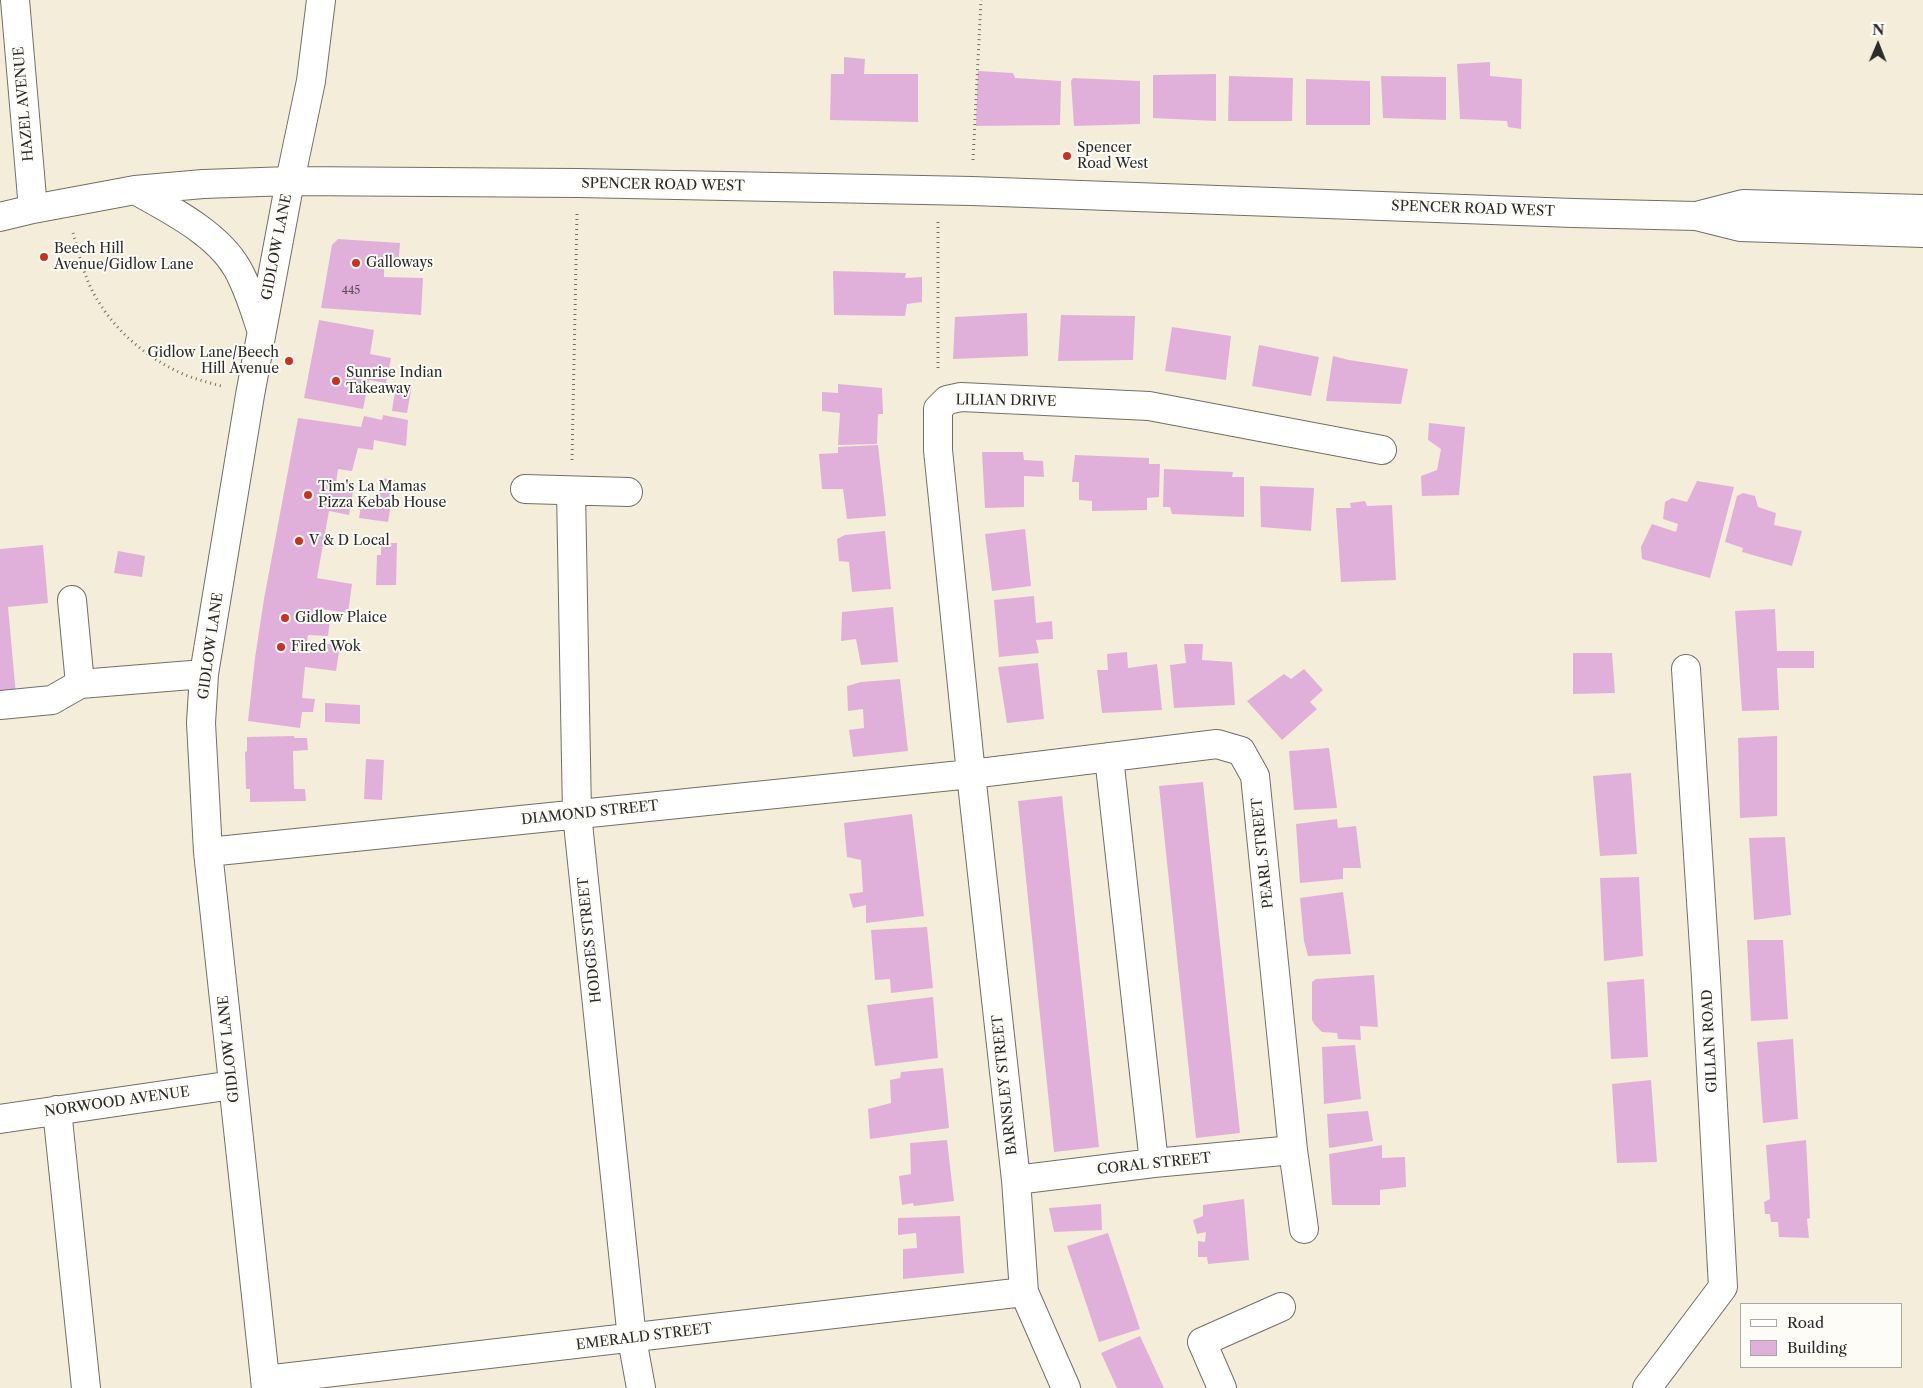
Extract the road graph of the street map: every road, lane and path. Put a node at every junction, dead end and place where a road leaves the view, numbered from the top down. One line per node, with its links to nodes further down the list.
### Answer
1 (15, 0): 10 (street, HAZEL AVENUE)
2 (322, 0): 4 (street, GIDLOW LANE)
3 (981, 0): 7 (path)
4 (290, 181): 5 (street, SPENCER ROAD WEST); 6 (street, SPENCER ROAD WEST); 15 (street, GIDLOW LANE)
5 (578, 183): 8 (street, SPENCER ROAD WEST); 20 (path)
6 (136, 190): 9 (street, SPENCER ROAD WEST); 15 (street)
7 (972, 191): 8 (street, SPENCER ROAD WEST); 13 (street, SPENCER ROAD WEST)
8 (938, 192): 17 (path)
9 (64, 202): 10 (street, SPENCER ROAD WEST); 16 (path)
10 (33, 209): 12 (street, SPENCER ROAD WEST)
11 (1923, 209): 13 (street)
12 (0, 217)
13 (1888, 220): 14 (street, SPENCER ROAD WEST)
14 (1923, 234)
15 (262, 330): 16 (street, GIDLOW LANE)
16 (250, 395): 24 (street, GIDLOW LANE)
17 (938, 409): 18 (street, LILIAN DRIVE); 28 (street, LILIAN DRIVE)
18 (1382, 450)
19 (526, 489): 20 (street)
20 (571, 491): 21 (street); 29 (street, HODGES STREET)
21 (628, 492)
22 (72, 600): 25 (street)
23 (1686, 668): 46 (street, GILLAN ROAD)
24 (204, 674): 25 (street); 30 (street, GIDLOW LANE)
25 (80, 684): 26 (street)
26 (0, 705)
27 (1109, 757): 28 (street, PEARL STREET); 34 (street, PEARL STREET); 35 (street)
28 (971, 774): 29 (street, DIAMOND STREET); 36 (street, BARNSLEY STREET)
29 (577, 814): 30 (street, DIAMOND STREET); 40 (street, HODGES STREET)
30 (208, 852): 31 (street, GIDLOW LANE)
31 (233, 1085): 32 (street, NORWOOD AVENUE); 41 (street, GIDLOW LANE)
32 (57, 1110): 33 (street, NORWOOD AVENUE); 42 (street)
33 (0, 1119)
34 (1293, 1150): 35 (street, CORAL STREET); 37 (street, PEARL STREET)
35 (1154, 1163): 36 (street, CORAL STREET)
36 (1016, 1180): 38 (street, BARNSLEY STREET)
37 (1304, 1229)
38 (1024, 1292): 40 (street, EMERALD STREET); 44 (street, BARNSLEY STREET)
39 (1281, 1307): 45 (street)
40 (632, 1338): 41 (street, EMERALD STREET); 43 (street, HODGES STREET)
41 (265, 1384)
42 (86, 1388)
43 (641, 1388)
44 (1066, 1388)
45 (1222, 1388)
46 (1647, 1388)

